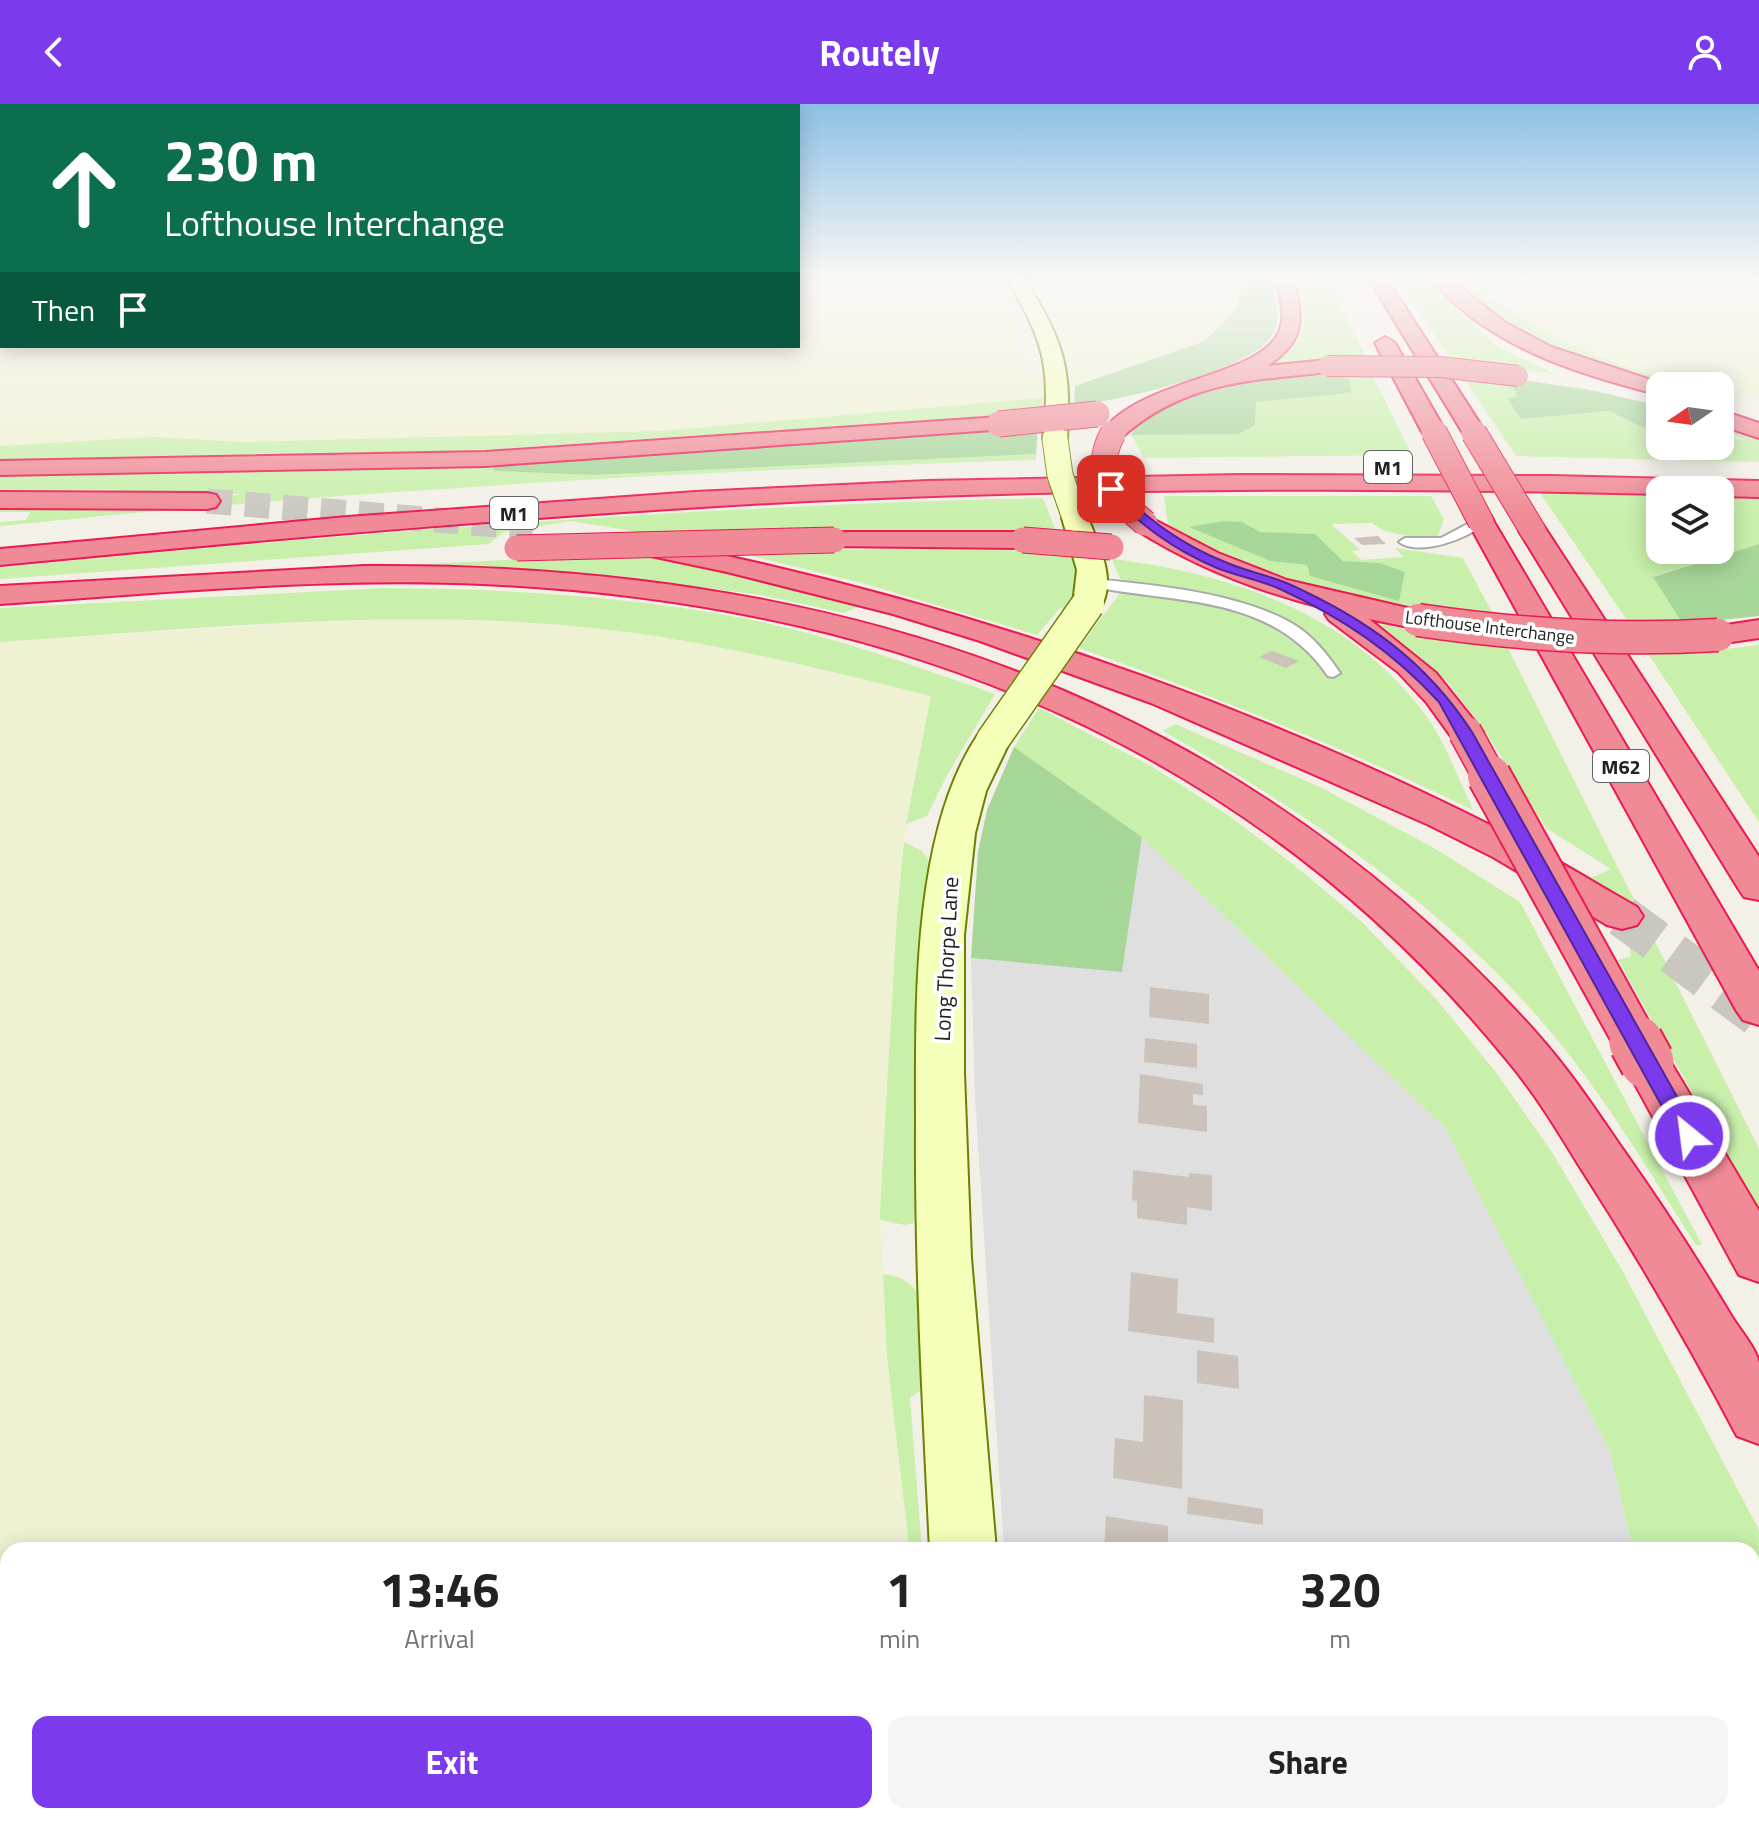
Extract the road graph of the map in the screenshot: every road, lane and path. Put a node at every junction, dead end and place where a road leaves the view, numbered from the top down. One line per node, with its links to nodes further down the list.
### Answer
1 (1057, 359): 32 (main road, bridge)
2 (1253, 359): 16 (highway)
3 (1262, 359): 8 (highway)
4 (1395, 359): 24 (highway, M62, bridge)
5 (1428, 359): 36 (highway, M62, bridge)
6 (1535, 359): 10 (highway)
7 (1564, 359): 9 (highway)
8 (1204, 383): 11 (highway, bridge); 16 (highway)
9 (1646, 393)
10 (1646, 394)
11 (1646, 394)
12 (1734, 404): 13 (highway)
13 (1759, 408)
14 (1734, 413): 15 (highway)
15 (1759, 417)
16 (1100, 418): 19 (highway, bridge); 29 (highway, Lofthouse Interchange, bridge)
17 (1734, 422): 18 (highway)
18 (1759, 431)
19 (0, 468)
20 (1759, 473): 25 (highway, M1)
21 (1759, 489): 28 (highway, M1)
22 (0, 500): 23 (highway)
23 (207, 501)
24 (1481, 522): 27 (lane); 38 (highway, M62)
25 (0, 538)
26 (525, 538): 29 (highway, bridge); 30 (highway); 37 (highway)
27 (1405, 542)
28 (0, 557)
29 (1222, 566): 31 (highway, Lofthouse Interchange)
30 (0, 586)
31 (1283, 586): 34 (highway, Lofthouse Interchange, bridge); 39 (highway, bridge)
32 (1091, 594): 35 (lane); 41 (main road, Long Thorpe Lane, bridge)
33 (0, 595): 40 (highway)
34 (1759, 629)
35 (1333, 673)
36 (1759, 888)
37 (1622, 916)
38 (1759, 1010)
39 (1759, 1260)
40 (1759, 1417)
41 (962, 1542)

